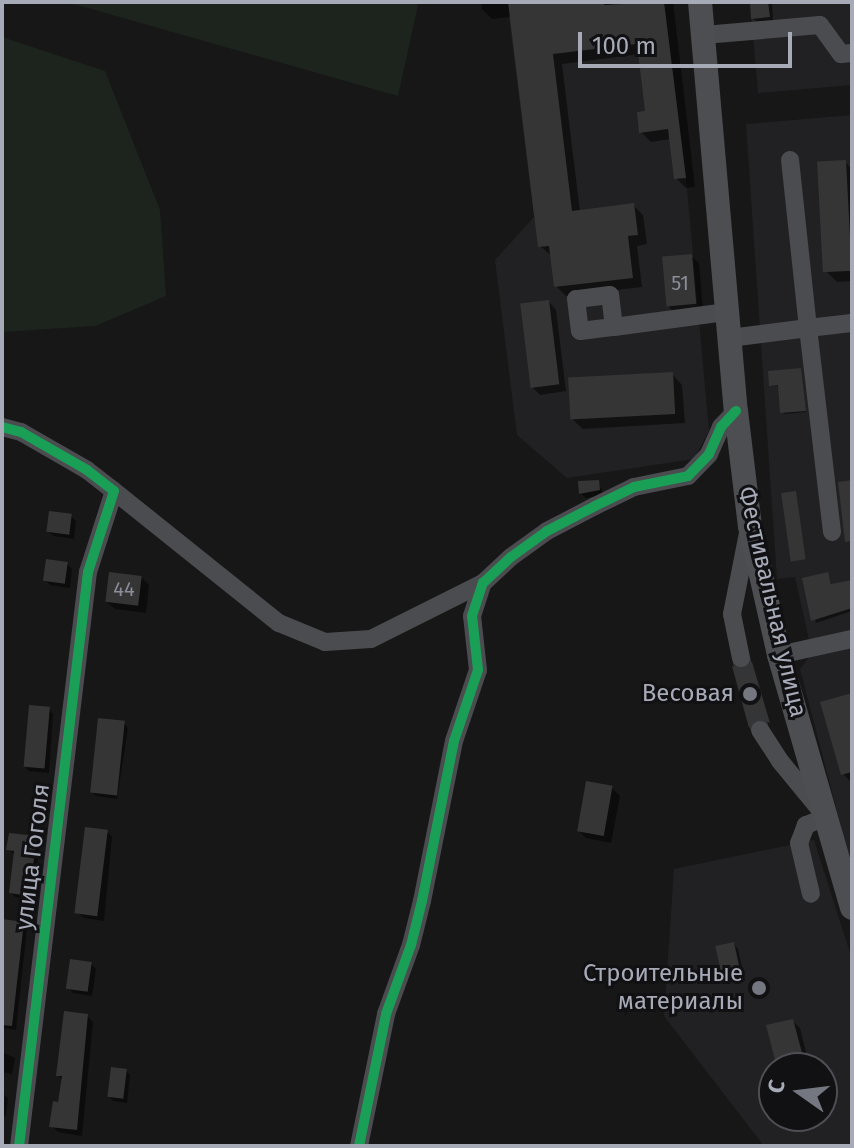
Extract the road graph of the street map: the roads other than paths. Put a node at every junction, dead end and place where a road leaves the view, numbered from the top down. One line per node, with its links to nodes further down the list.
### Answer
1 (700, 2): 2 (main road, Фестивальная улица)
2 (704, 35): 3 (street); 5 (main road, Фестивальная улица)
3 (852, 53)
4 (790, 160): 8 (street)
5 (727, 312): 7 (street); 9 (main road, Фестивальная улица)
6 (852, 323): 8 (street)
7 (614, 327)
8 (808, 328): 9 (street); 14 (street)
9 (730, 338): 10 (main road, Фестивальная улица)
10 (736, 411): 13 (main road, Фестивальная улица); 15 (street)
11 (2, 427): 12 (street)
12 (114, 491): 15 (street); 23 (street, улица Гоголя)
13 (750, 526): 17 (main road, Фестивальная улица); 18 (street)
14 (832, 532)
15 (483, 583): 24 (street)
16 (852, 639): 17 (street)
17 (779, 655): 20 (main road, Фестивальная улица)
18 (741, 658)
19 (760, 730): 20 (street)
20 (826, 817): 21 (main road, Фестивальная улица); 22 (street)
21 (850, 893)
22 (811, 894)
23 (19, 1146)
24 (359, 1146)

